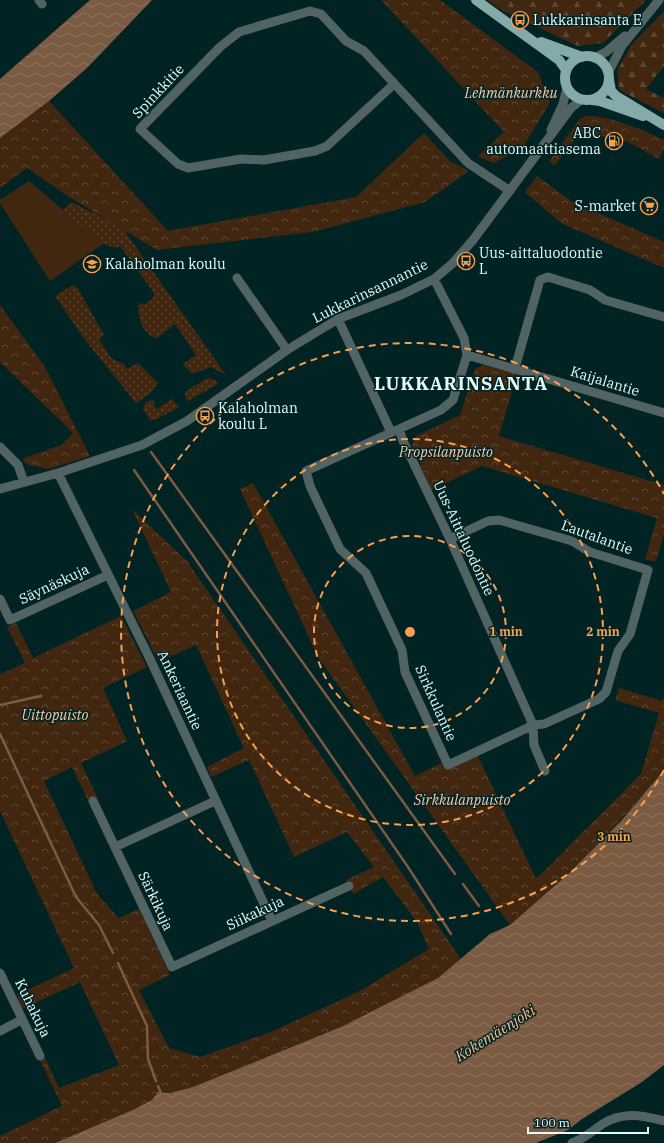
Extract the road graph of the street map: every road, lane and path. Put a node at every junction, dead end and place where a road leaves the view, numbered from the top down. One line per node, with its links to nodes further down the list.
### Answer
1 (476, 0): 4 (main road)
2 (659, 0): 3 (street)
3 (636, 27): 6 (street); 8 (street)
4 (525, 34): 5 (main road); 7 (main road)
5 (582, 57): 6 (main road); 7 (main road)
6 (594, 58): 8 (main road)
7 (566, 70): 10 (main road)
8 (608, 76): 12 (main road); 13 (main road)
9 (394, 84): 9 (street, Spinkkitie); 15 (street, Spinkkitie)
10 (567, 87): 11 (main road); 14 (street, Lukkarinsannantie)
11 (581, 100): 12 (main road); 14 (street, Lukkarinsannantie)
12 (592, 100): 13 (main road)
13 (663, 124)
14 (540, 151): 15 (street, Lukkarinsannantie)
15 (510, 191): 17 (street, Lukkarinsannantie)
16 (237, 278): 20 (street)
17 (434, 278): 19 (street, Lukkarinsannantie); 21 (street)
18 (664, 317): 22 (street)
19 (338, 319): 20 (street, Lukkarinsannantie); 24 (street, Uus-Aittaluodontie)
20 (287, 350): 26 (street, Lukkarinsannantie)
21 (467, 355): 22 (street, Kaijalantie); 24 (street)
22 (515, 368): 23 (street, Kaijalantie)
23 (664, 413)
24 (395, 430): 29 (street, Uus-Aittaluodontie); 32 (street, Sirkkulantie)
25 (0, 447): 27 (street)
26 (58, 473): 27 (street, Lukkarinsannantie); 30 (street, Ankeriaantie)
27 (24, 482): 28 (street, Lukkarinsannantie)
28 (0, 489)
29 (450, 539): 32 (street, Uus-Aittaluodontie); 32 (street, Lautalantie)
30 (108, 575): 31 (street, Säynäskuja); 35 (street, Ankeriaantie)
31 (0, 599)
32 (533, 725): 33 (street, Uus-Aittaluodontie)
33 (544, 771)
34 (93, 801): 36 (street, Särkikuja)
35 (215, 801): 36 (street); 38 (street, Ankeriaantie)
36 (115, 847): 39 (street, Särkikuja)
37 (350, 886): 38 (street, Siikakuja)
38 (272, 921): 39 (street, Siikakuja)
39 (172, 967)
40 (0, 973): 41 (street, Kuhakuja)
41 (21, 1020): 42 (street); 43 (street, Kuhakuja)
42 (0, 1031)
43 (40, 1056)
44 (664, 1121): 45 (street)
45 (583, 1141): 46 (street)
46 (572, 1143)

